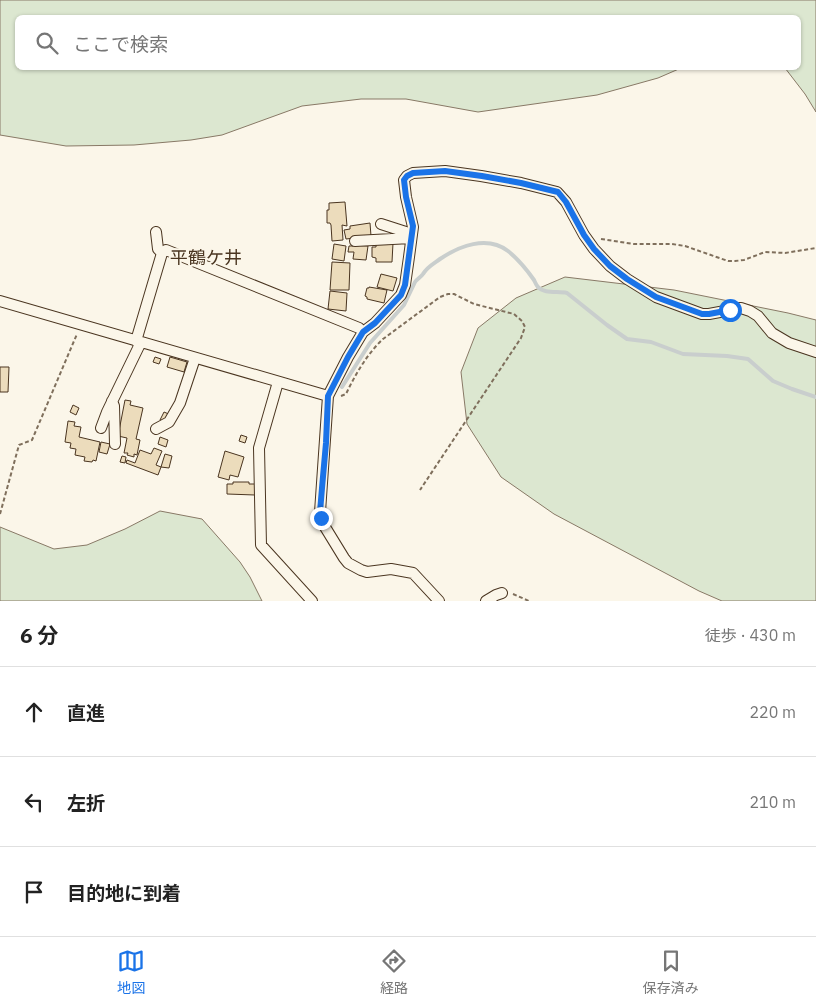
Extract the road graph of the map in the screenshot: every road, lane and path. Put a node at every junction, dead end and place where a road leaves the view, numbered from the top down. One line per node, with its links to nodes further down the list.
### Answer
1 (381, 224): 3 (street)
2 (156, 232): 7 (street)
3 (412, 236): 4 (street); 5 (street); 10 (street)
4 (586, 239): 6 (path); 12 (street)
5 (355, 241)
6 (816, 248)
7 (162, 253): 10 (street); 11 (street)
8 (0, 301): 9 (street)
9 (81, 325): 11 (street); 21 (path)
10 (363, 332): 15 (street)
11 (138, 342): 13 (street); 16 (street)
12 (816, 352)
13 (195, 358): 14 (street); 18 (street)
14 (278, 382): 15 (street); 23 (street)
15 (328, 396): 20 (path); 24 (street)
16 (112, 401): 17 (street); 19 (street)
17 (101, 428)
18 (156, 428)
19 (115, 444)
20 (420, 490)
21 (0, 514)
22 (502, 593): 25 (street); 26 (path)
23 (312, 601)
24 (439, 601)
25 (486, 601)
26 (529, 601)

